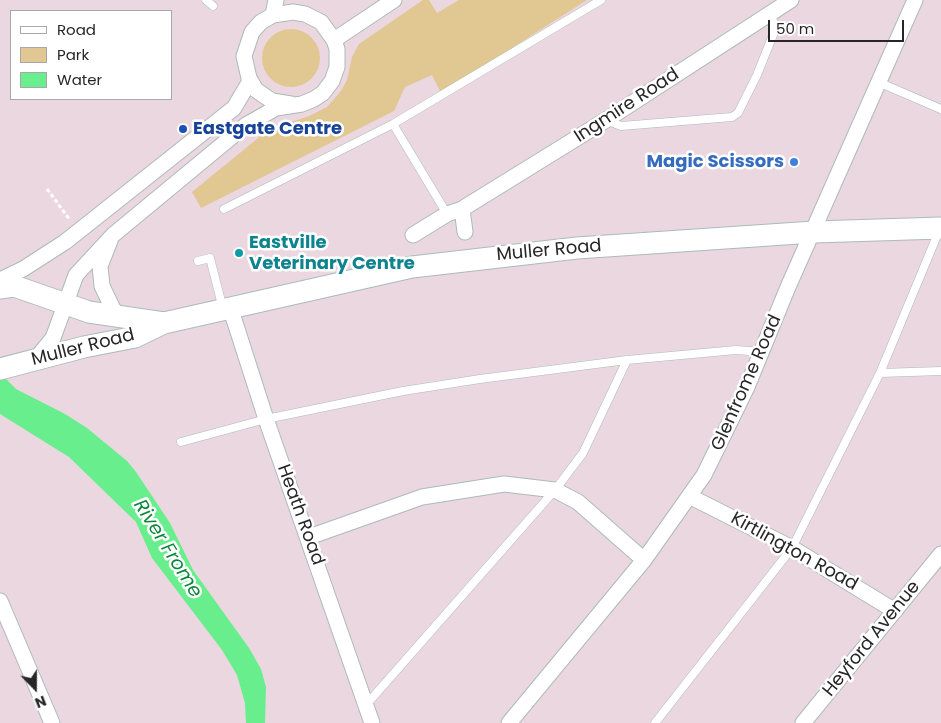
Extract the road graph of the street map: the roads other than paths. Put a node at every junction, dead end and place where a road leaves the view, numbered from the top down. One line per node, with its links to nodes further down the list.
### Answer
1 (206, 0): 7 (lane)
2 (307, 0): 10 (street)
3 (394, 0): 11 (street)
4 (601, 0): 17 (lane)
5 (791, 0): 9 (street, Ingmire Road)
6 (915, 0): 13 (street, Glenfrome Road)
7 (213, 6)
8 (275, 8): 10 (street); 12 (street)
9 (771, 13): 16 (street, Ingmire Road); 16 (lane)
10 (313, 17): 11 (street)
11 (334, 40): 14 (street)
12 (250, 81): 14 (street); 26 (street)
13 (878, 82): 15 (lane); 22 (street, Glenfrome Road)
14 (291, 104): 24 (street)
15 (941, 110)
16 (606, 120): 19 (street, Ingmire Road)
17 (393, 124): 18 (lane); 19 (lane)
18 (224, 209)
19 (454, 212): 21 (street); 23 (street, Ingmire Road)
20 (941, 228): 22 (main road, Muller Road); 37 (lane)
21 (465, 232)
22 (814, 232): 29 (main road, Muller Road); 32 (street, Glenfrome Road)
23 (413, 235)
24 (113, 236): 28 (street); 30 (street)
25 (198, 261): 29 (lane)
26 (0, 280)
27 (0, 288): 28 (main road, Muller Road)
28 (64, 303): 30 (main road, Muller Road); 33 (street)
29 (226, 308): 31 (main road, Muller Road); 38 (street, Heath Road)
30 (121, 317): 31 (main road, Muller Road)
31 (164, 323): 33 (main road, Muller Road)
32 (762, 352): 34 (lane); 41 (street, Glenfrome Road)
33 (36, 360): 35 (main road, Muller Road)
34 (627, 360): 38 (lane); 40 (lane)
35 (6, 368)
36 (941, 371): 37 (lane)
37 (880, 372): 43 (lane)
38 (266, 419): 39 (lane); 42 (street, Heath Road)
39 (182, 442)
40 (555, 490): 42 (street); 45 (street); 48 (lane)
41 (691, 497): 43 (street, Kirtlington Road); 45 (street, Glenfrome Road)
42 (308, 537): 48 (street, Heath Road)
43 (792, 548): 47 (street, Kirtlington Road); 52 (lane)
44 (941, 554): 47 (street, Heyford Avenue)
45 (644, 560): 51 (street, Glenfrome Road)
46 (0, 601): 49 (street)
47 (896, 610): 53 (street, Heyford Avenue)
48 (366, 705): 50 (street, Heath Road)
49 (52, 723)
50 (372, 723)
51 (509, 723)
52 (655, 723)
53 (804, 723)

